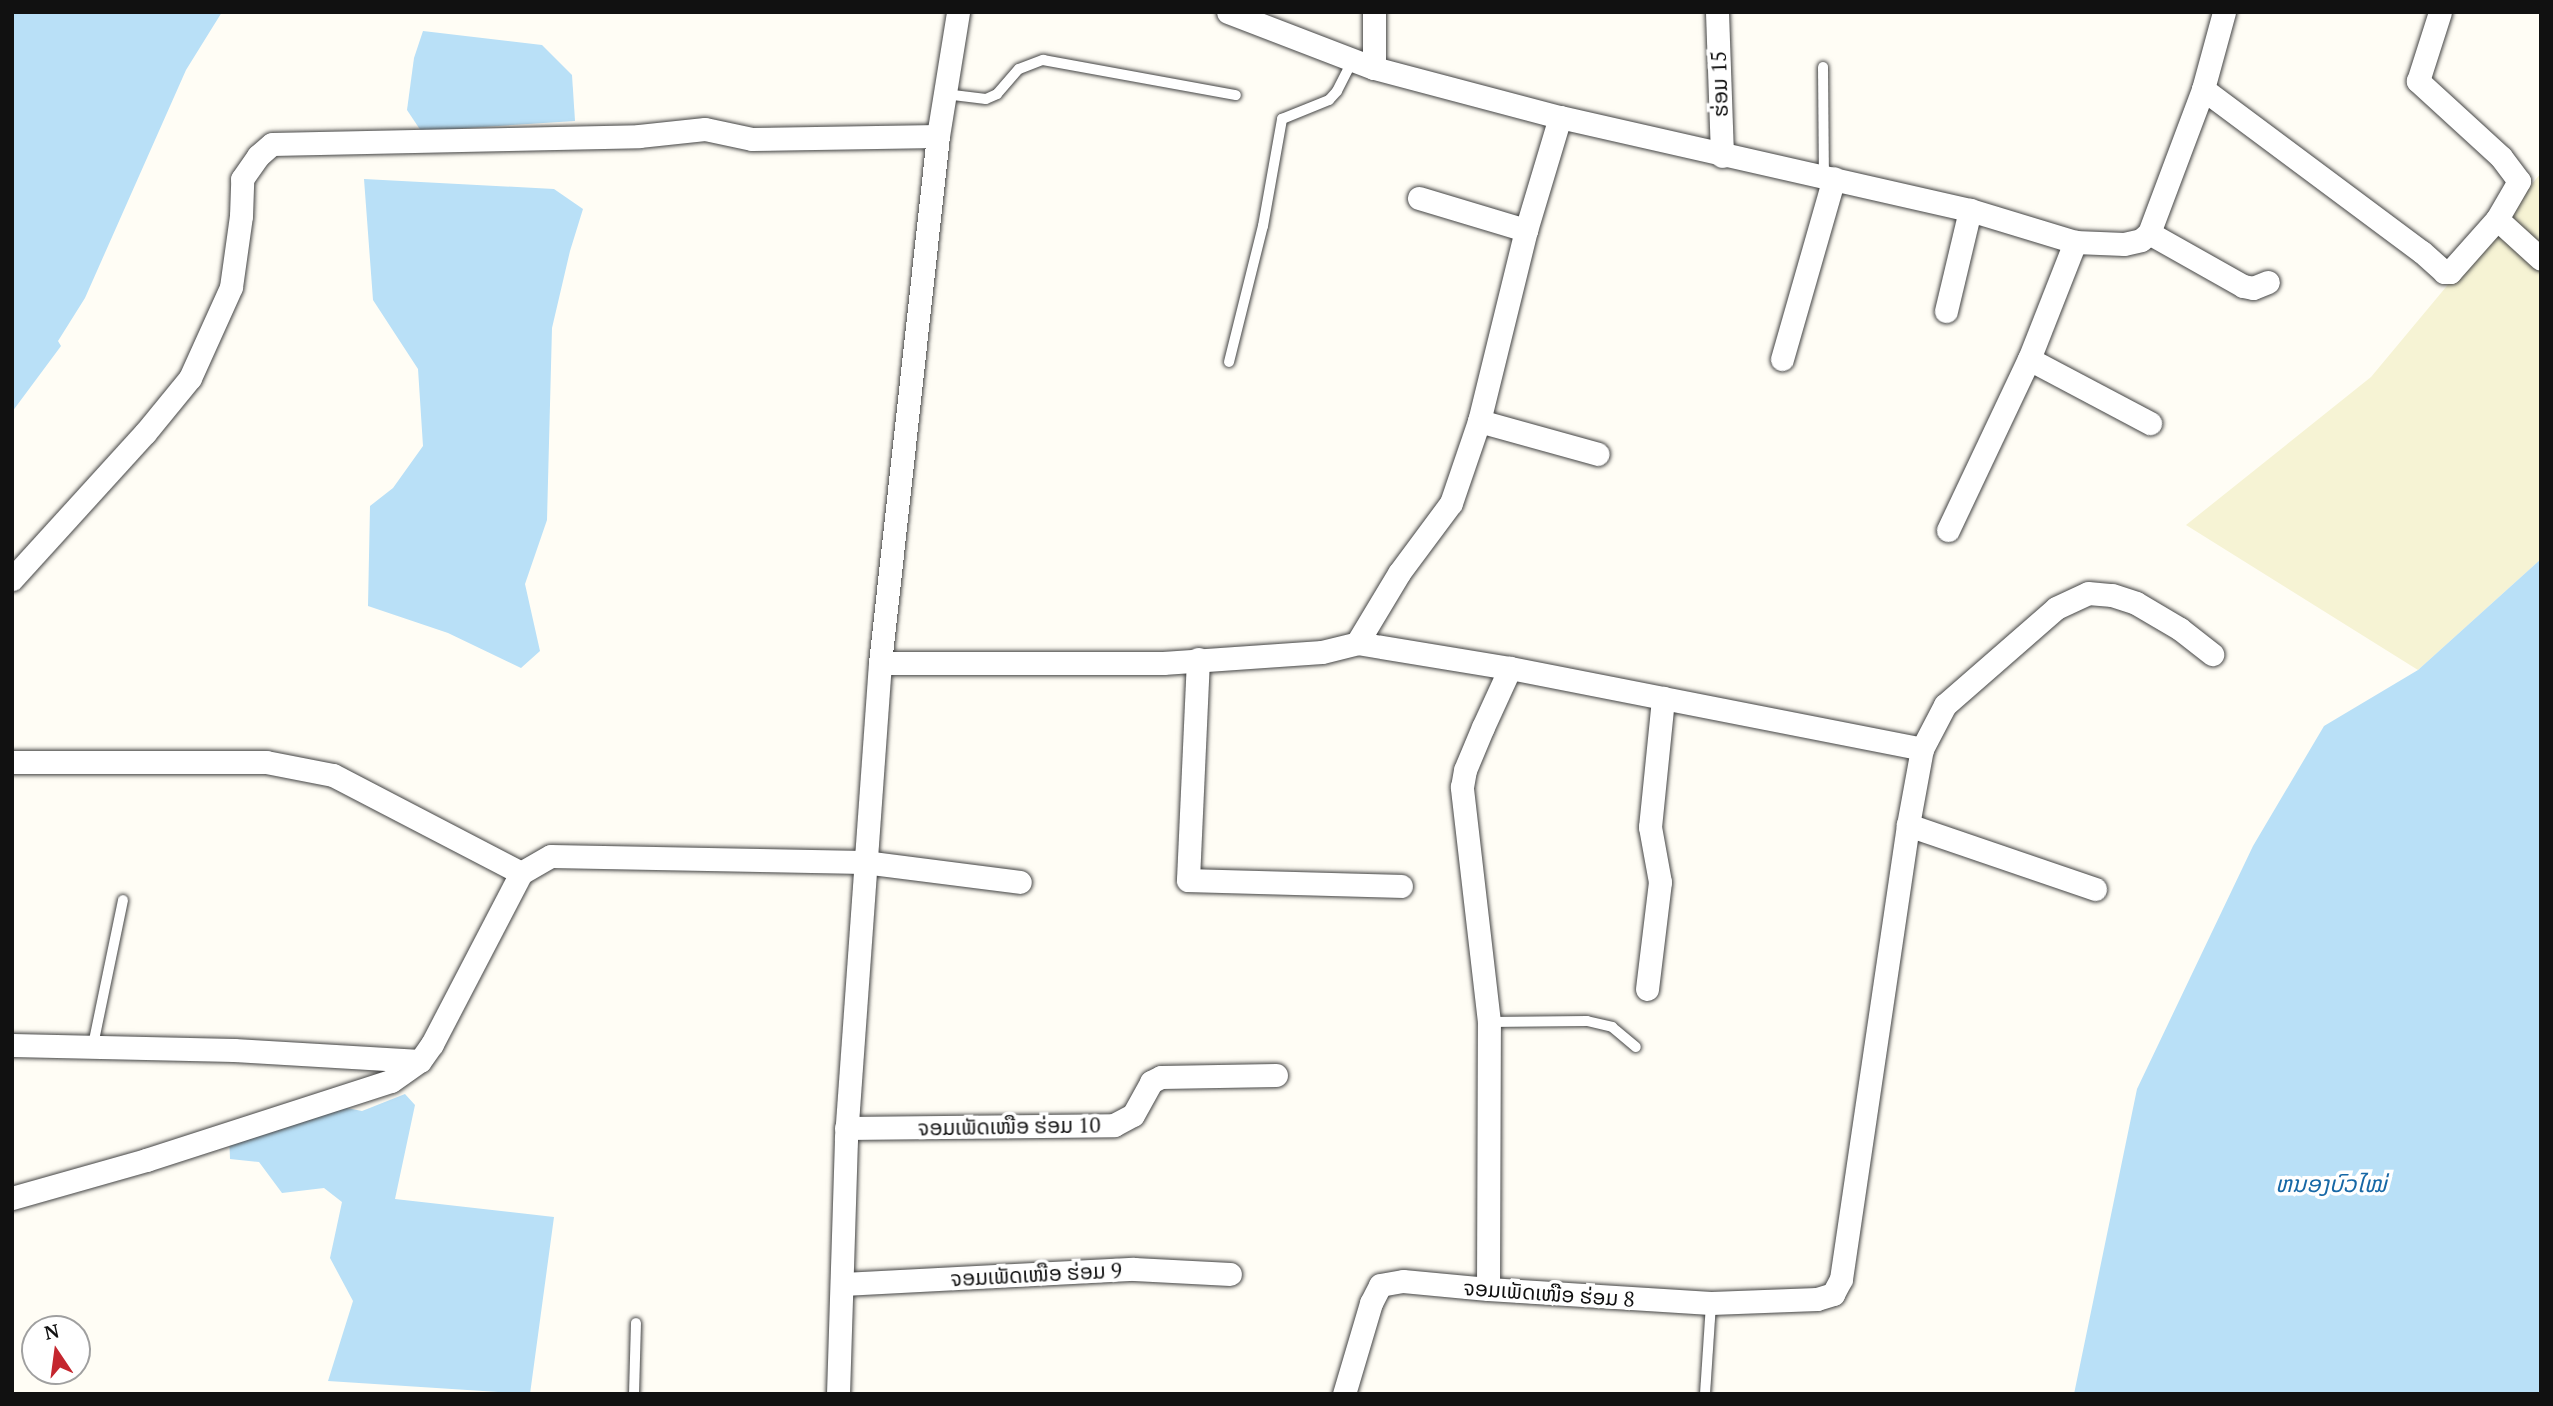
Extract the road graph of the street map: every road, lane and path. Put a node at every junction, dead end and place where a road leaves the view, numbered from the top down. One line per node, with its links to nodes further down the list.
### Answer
1 (958, 12): 10 (street)
2 (1227, 12): 7 (street)
3 (1374, 12): 7 (street)
4 (1717, 12): 14 (street, ຮ່ອມ 15)
5 (2224, 12): 9 (street)
6 (2440, 12): 18 (street)
7 (1363, 64): 12 (street); 27 (lane)
8 (1823, 66): 15 (lane)
9 (2203, 89): 18 (street); 20 (street)
10 (945, 94): 11 (lane); 13 (street)
11 (1236, 95)
12 (1560, 117): 14 (street); 19 (street)
13 (938, 136): 32 (street); 36 (street)
14 (1722, 156): 15 (street)
15 (1829, 177): 17 (street); 25 (street)
16 (1419, 198): 19 (street)
17 (1970, 210): 21 (street); 24 (street)
18 (2497, 219): 22 (street)
19 (1526, 229): 28 (street)
20 (2149, 233): 21 (street); 23 (street)
21 (2075, 242): 26 (street)
22 (2541, 259)
23 (2268, 282)
24 (1946, 311)
25 (1782, 359)
26 (2029, 359): 29 (street); 31 (street)
27 (1229, 362)
28 (1479, 421): 30 (street); 33 (street)
29 (2150, 423)
30 (1598, 454)
31 (1948, 530)
32 (12, 579)
33 (1357, 643): 35 (street); 37 (street)
34 (2212, 654): 39 (street)
35 (1198, 659): 36 (street); 45 (street)
36 (880, 663): 42 (street)
37 (1510, 668): 38 (street); 49 (street)
38 (1663, 698): 39 (street); 48 (street)
39 (1922, 749): 41 (street)
40 (12, 762): 43 (street)
41 (1908, 825): 46 (street); 60 (street, ຈອມເພັດເໜືອ ຮ່ອມ 8)
42 (864, 862): 43 (street); 44 (street); 55 (street)
43 (521, 873): 53 (street)
44 (1020, 882)
45 (1401, 886)
46 (2095, 889)
47 (123, 900): 51 (lane)
48 (1647, 989)
49 (1489, 1022): 52 (lane); 59 (street)
50 (12, 1045): 51 (street)
51 (93, 1045): 53 (street)
52 (1636, 1047)
53 (420, 1061): 56 (street)
54 (1276, 1075): 55 (street, ຈອມເພັດເໜືອ ຮ່ອມ 10)
55 (846, 1128): 58 (street)
56 (12, 1198)
57 (1230, 1274): 58 (street, ຈອມເພັດເໜືອ ຮ່ອມ 9)
58 (843, 1284): 63 (street)
59 (1488, 1290): 60 (street, ຈອມເພັດເໜືອ ຮ່ອມ 8); 64 (street, ຈອມເພັດເໜືອ ຮ່ອມ 8)
60 (1711, 1304): 65 (lane)
61 (636, 1323): 62 (lane)
62 (634, 1394)
63 (838, 1394)
64 (1344, 1394)
65 (1705, 1394)

